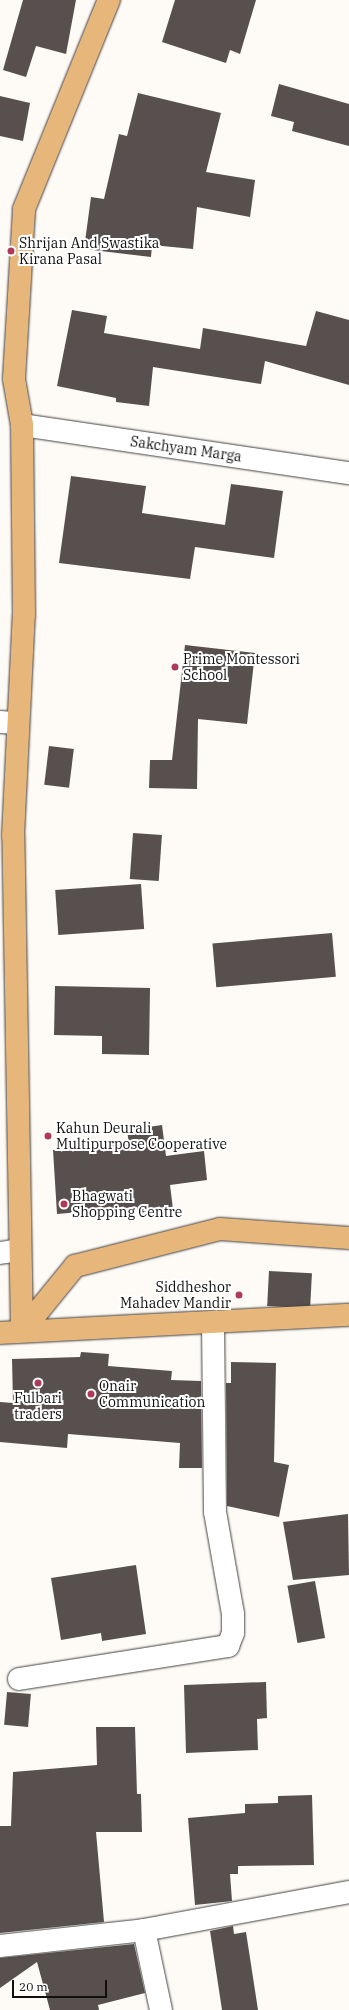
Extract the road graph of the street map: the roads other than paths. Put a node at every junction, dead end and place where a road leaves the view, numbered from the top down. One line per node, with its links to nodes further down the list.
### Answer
1 (109, 0): 2 (main road)
2 (22, 425): 3 (street, Sakchyam Marga); 4 (main road)
3 (349, 473)
4 (8, 722): 6 (main road)
5 (349, 1238): 9 (main road)
6 (10, 1252): 9 (main road)
7 (349, 1315): 8 (main road)
8 (213, 1323): 9 (main road); 11 (street)
9 (22, 1331): 10 (main road)
10 (0, 1333)
11 (19, 1679)
12 (349, 1892): 13 (street)
13 (144, 1930): 14 (street); 15 (street)
14 (0, 1946)
15 (161, 2010)

